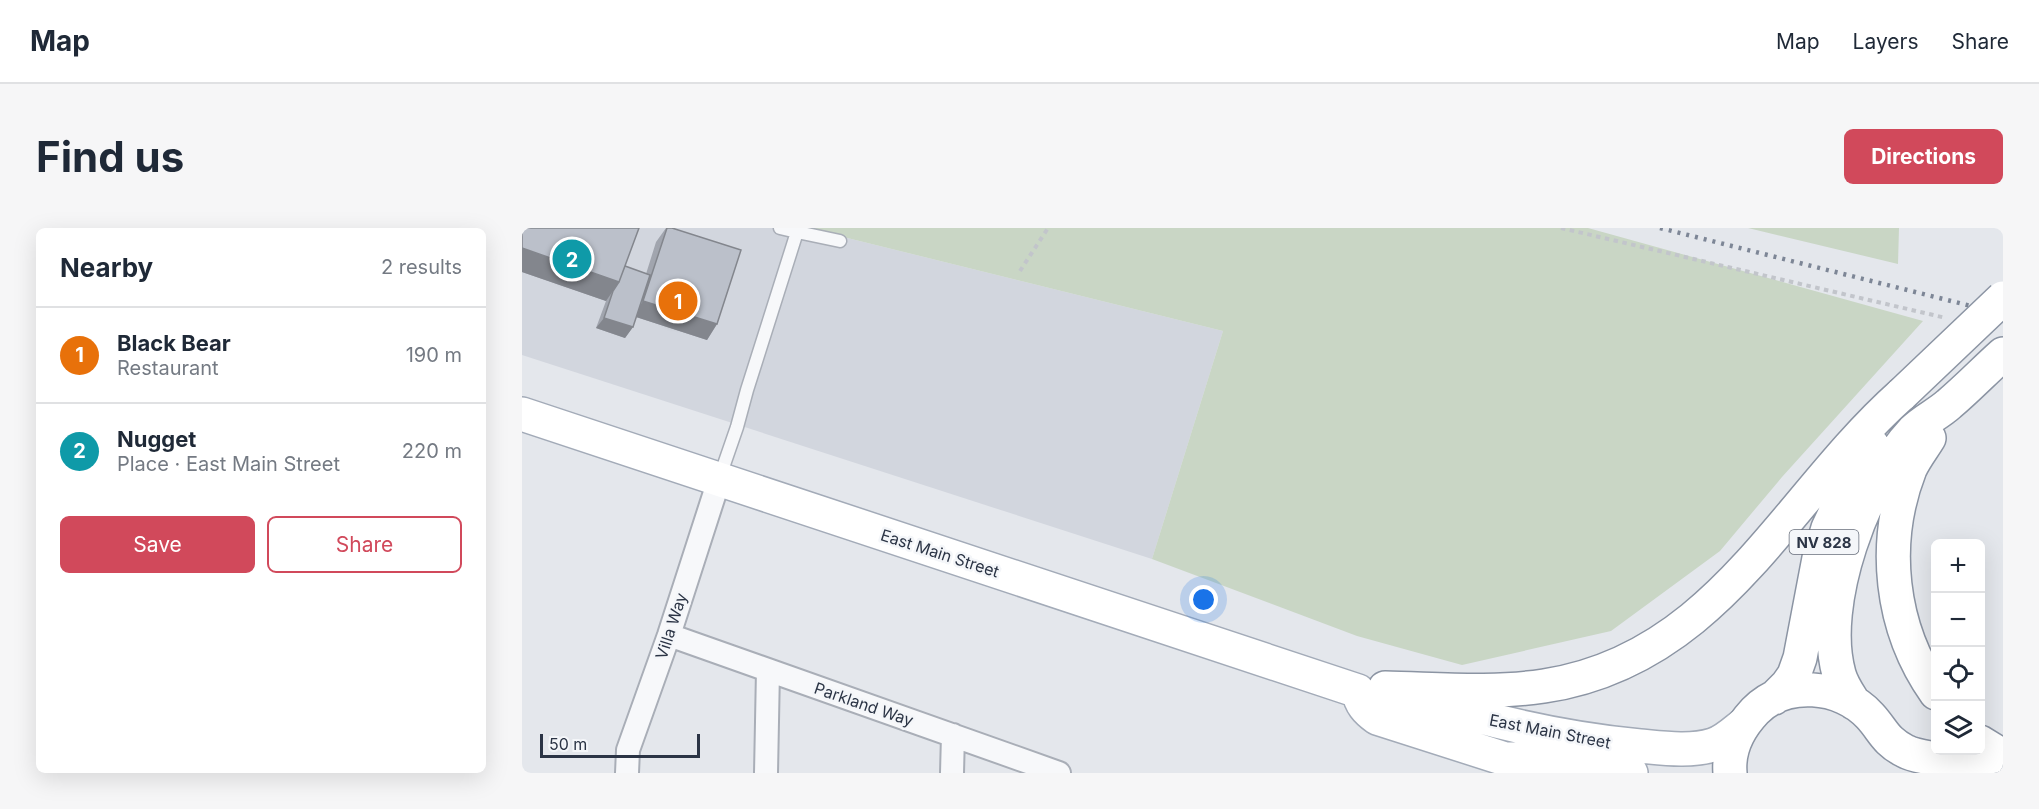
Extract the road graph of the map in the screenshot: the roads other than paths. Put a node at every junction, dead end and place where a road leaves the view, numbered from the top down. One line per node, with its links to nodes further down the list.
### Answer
1 (780, 228): 2 (lane)
2 (797, 232): 3 (lane); 9 (lane)
3 (840, 241)
4 (2003, 298): 6 (main road, bridge)
5 (2003, 354): 7 (main road)
6 (1902, 394): 13 (main road); 14 (main road, NV 828)
7 (1948, 406): 12 (main road); 15 (main road)
8 (522, 414): 9 (main road, East Main Street)
9 (719, 480): 10 (street, Villa Way); 13 (main road, East Main Street)
10 (669, 635): 11 (street, Parkland Way); 22 (street, Villa Way)
11 (768, 670): 18 (street, Parkland Way); 23 (street)
12 (1931, 687)
13 (1371, 689): 16 (main road, East Main Street); 21 (main road, East Main Street)
14 (1774, 698): 15 (main road); 16 (main road, East Main Street)
15 (1854, 702): 17 (main road)
16 (1743, 725): 27 (main road)
17 (1881, 733): 28 (main road); 29 (main road)
18 (953, 735): 24 (street); 25 (street, Parkland Way)
19 (1985, 745): 20 (main road)
20 (2003, 756)
21 (1517, 766): 26 (main road, East Main Street)
22 (627, 773)
23 (766, 773)
24 (952, 773)
25 (1059, 773)
26 (1631, 773)
27 (1730, 773)
28 (1890, 773)
29 (1994, 773)

